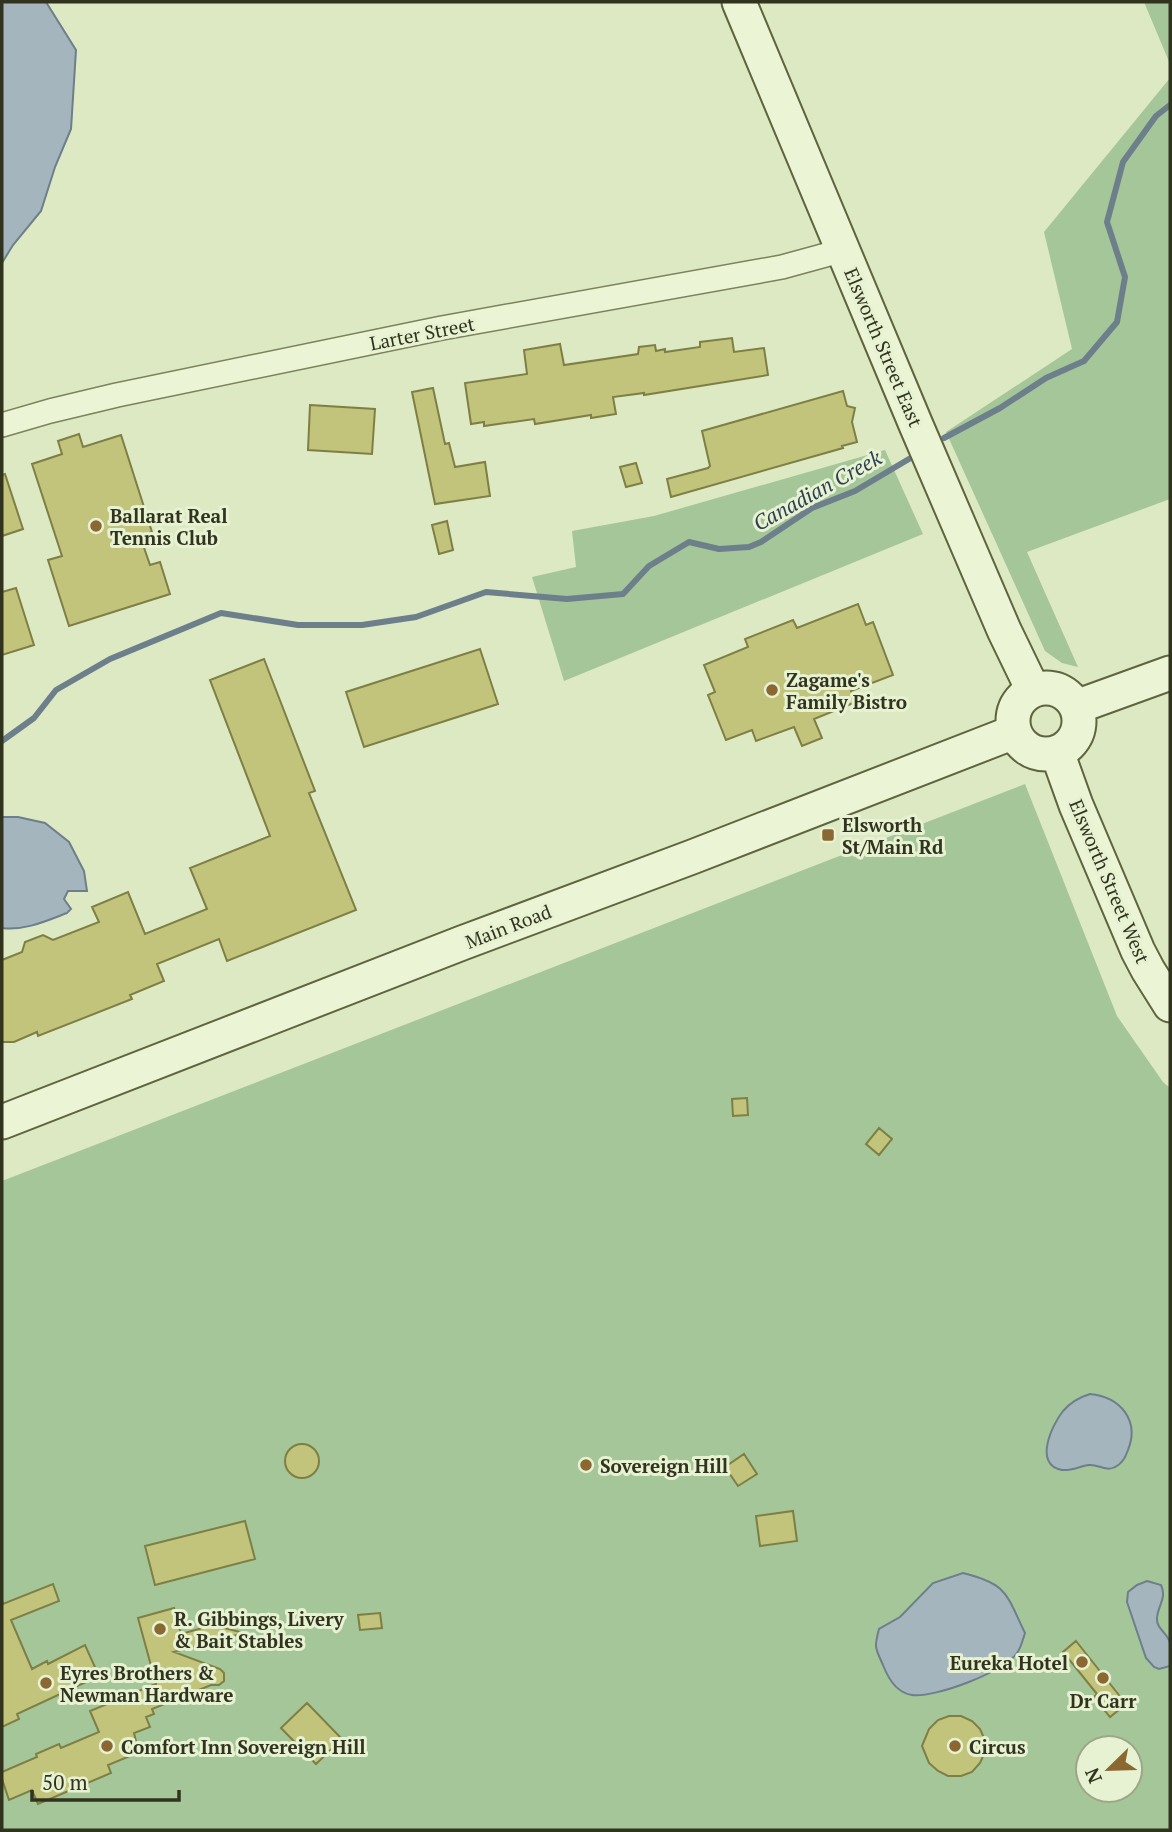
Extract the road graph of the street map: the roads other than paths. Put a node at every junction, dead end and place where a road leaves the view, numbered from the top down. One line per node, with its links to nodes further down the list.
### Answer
1 (738, 2): 2 (main road, Elsworth Street East)
2 (844, 250): 3 (street, Larter Street); 5 (main road, Elsworth Street East)
3 (2, 425)
4 (1170, 673): 6 (main road)
5 (1033, 690): 6 (main road); 7 (main road)
6 (1076, 707): 8 (main road)
7 (1014, 732): 8 (main road); 10 (main road, Main Road)
8 (1057, 752): 9 (main road, Elsworth Street West)
9 (1170, 1005)
10 (2, 1122)

